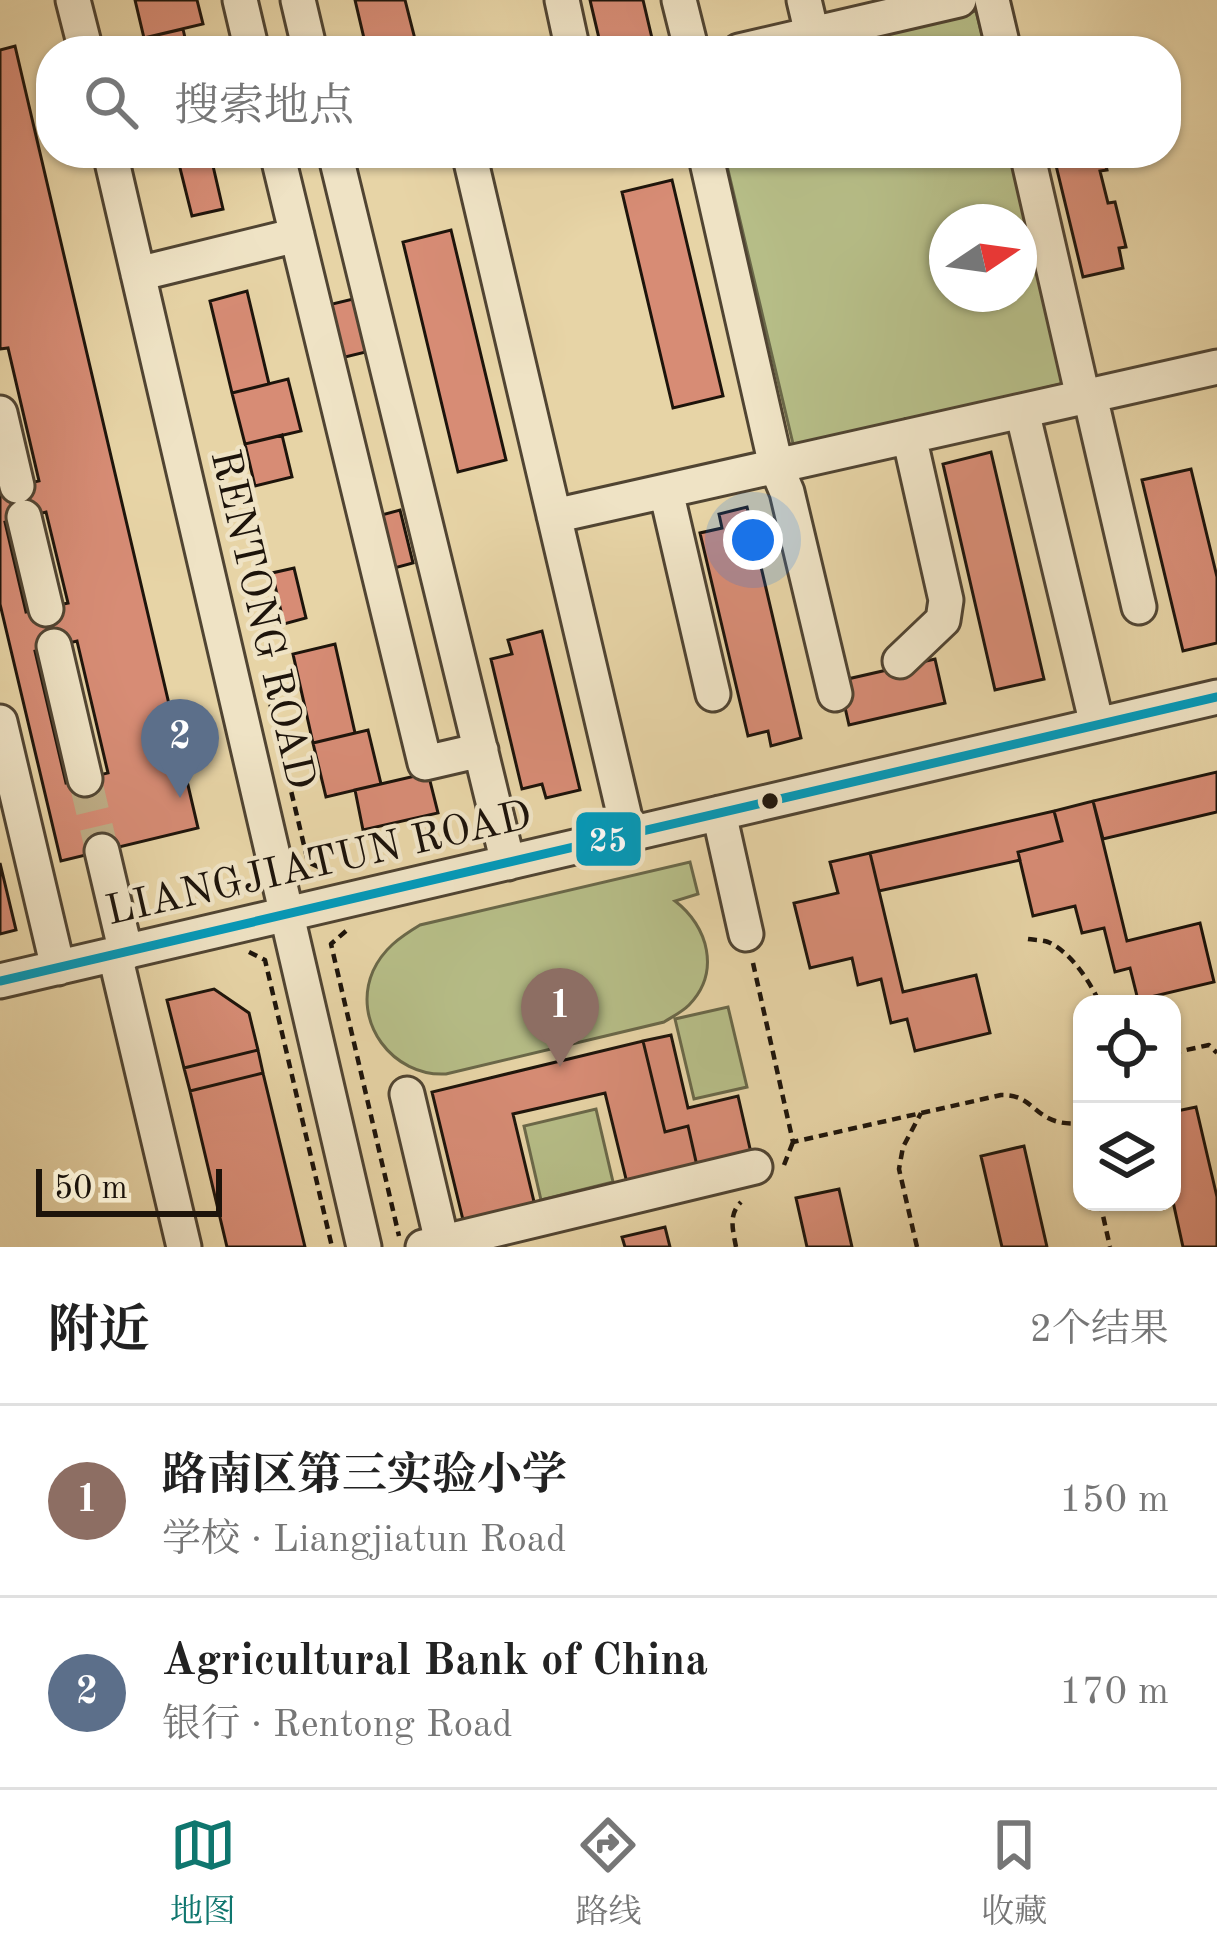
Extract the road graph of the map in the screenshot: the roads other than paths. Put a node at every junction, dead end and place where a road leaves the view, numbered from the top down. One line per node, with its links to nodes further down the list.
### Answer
1 (74, 0): 11 (street)
2 (240, 0): 12 (street)
3 (298, 0): 13 (street)
4 (562, 0): 14 (street)
5 (680, 0): 15 (street)
6 (804, 0): 10 (street)
7 (959, 0): 9 (street)
8 (992, 0): 17 (street)
9 (908, 6): 10 (street)
10 (812, 34): 16 (street)
11 (82, 36)
12 (249, 36)
13 (306, 36)
14 (570, 36)
15 (688, 36)
16 (803, 36)
17 (1000, 36)
18 (113, 168): 25 (street, RENTONG ROAD)
19 (281, 168): 24 (street)
20 (339, 168): 26 (street)
21 (473, 168): 35 (street)
22 (708, 168): 33 (street)
23 (1032, 168): 29 (street)
24 (297, 235): 25 (street); 27 (street)
25 (138, 274): 51 (street, RENTONG ROAD)
26 (368, 286): 27 (street); 45 (street)
27 (313, 300): 45 (street)
28 (1217, 367): 29 (street)
29 (1086, 396): 30 (street); 36 (street)
30 (1022, 411): 32 (street); 44 (street)
31 (0, 412): 37 (street)
32 (909, 436): 33 (street); 39 (street)
33 (776, 466): 34 (street); 41 (street)
34 (666, 490): 35 (street); 40 (street)
35 (554, 516): 48 (street)
36 (1139, 607)
37 (46, 609)
38 (54, 646): 46 (street)
39 (900, 661)
40 (712, 694)
41 (836, 694)
42 (1217, 697): 44 (street, LIANGJIATUN ROAD)
43 (0, 722): 54 (street)
44 (1097, 725): 47 (street, LIANGJIATUN ROAD)
45 (481, 750): 50 (street)
46 (85, 779)
47 (719, 813): 48 (street, LIANGJIATUN ROAD); 52 (street)
48 (628, 835): 50 (street, LIANGJIATUN ROAD)
49 (102, 851): 53 (street)
50 (508, 863): 51 (street, LIANGJIATUN ROAD)
51 (288, 914): 53 (street, LIANGJIATUN ROAD); 60 (street, RENTONG ROAD)
52 (746, 934)
53 (121, 954): 54 (street, LIANGJIATUN ROAD); 59 (street)
54 (58, 968): 55 (street, LIANGJIATUN ROAD)
55 (0, 981)
56 (407, 1094): 58 (street)
57 (754, 1167): 58 (street)
58 (432, 1245)
59 (184, 1247)
60 (364, 1247)

